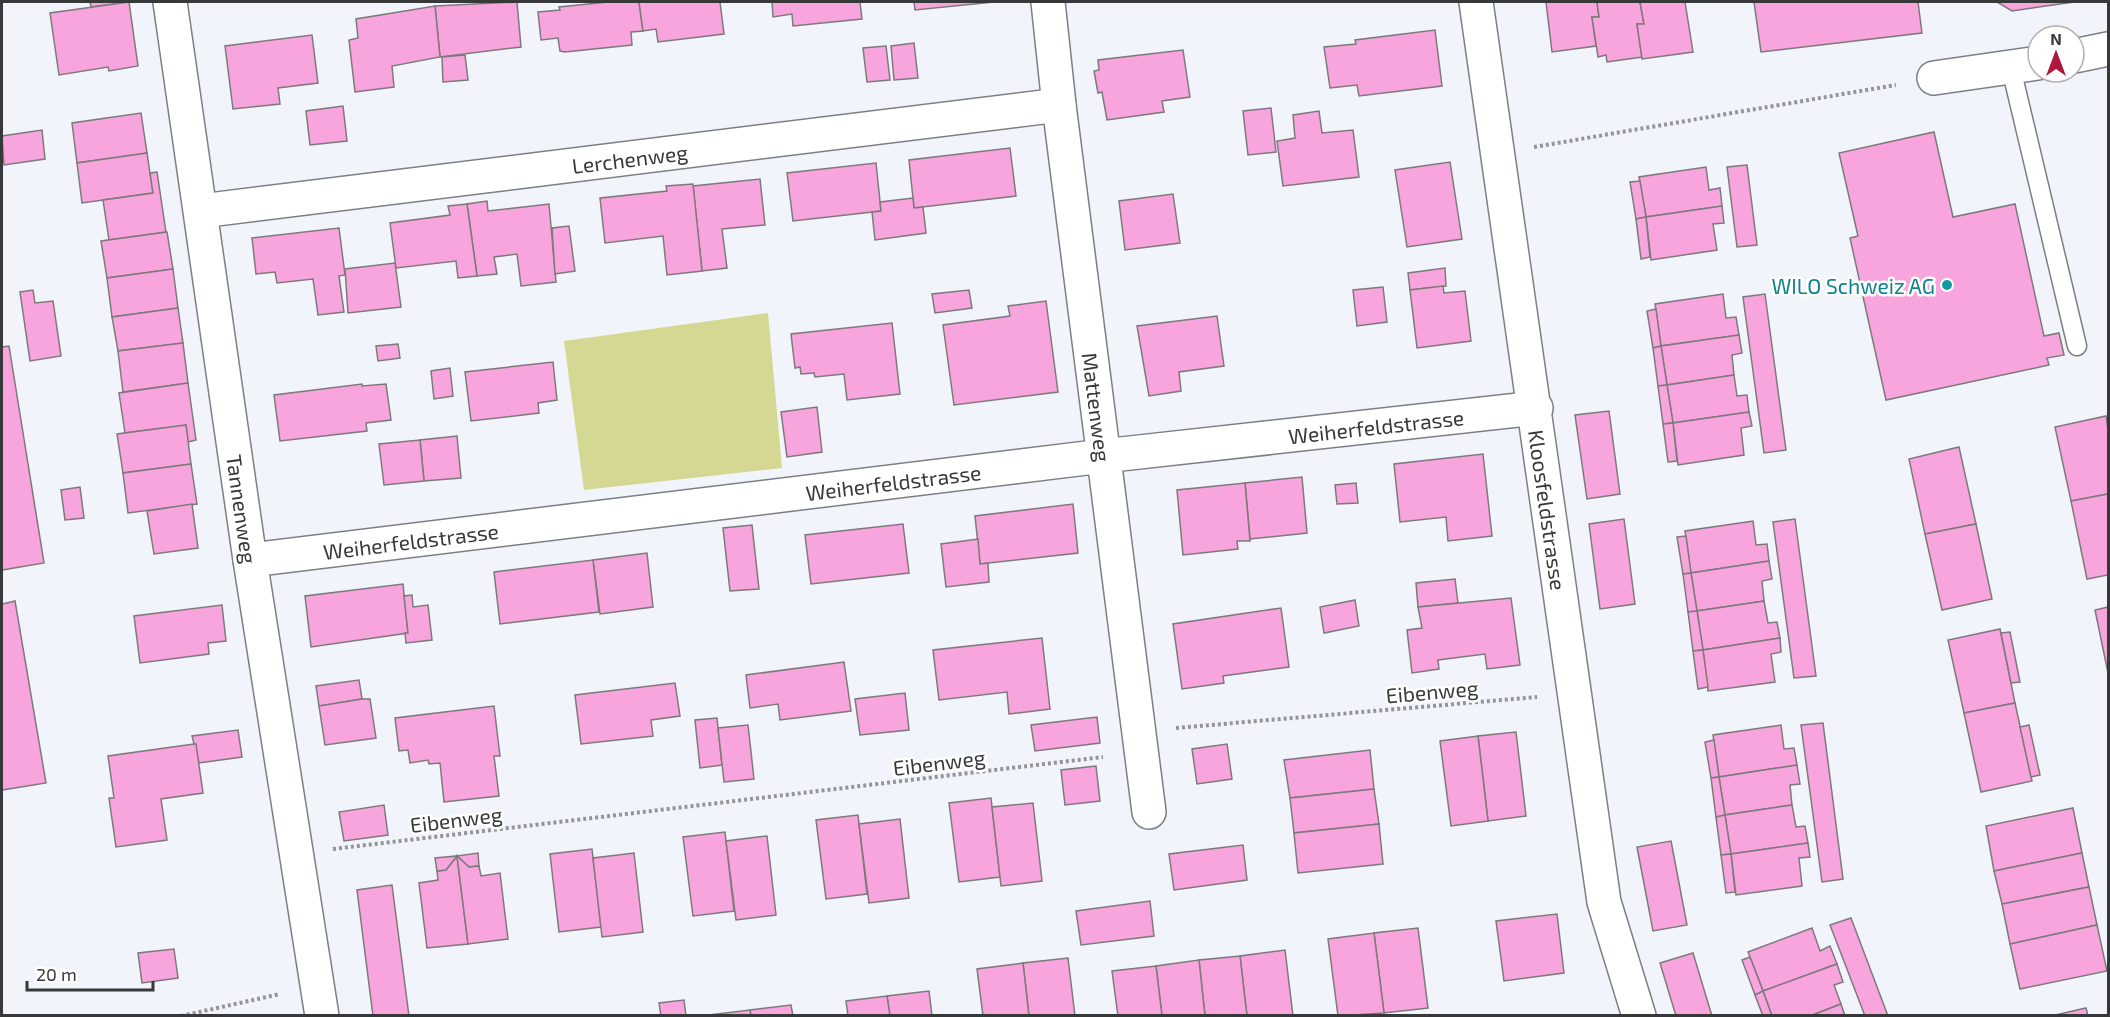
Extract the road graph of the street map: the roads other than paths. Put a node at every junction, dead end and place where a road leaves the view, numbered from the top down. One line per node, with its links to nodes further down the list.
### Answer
1 (170, 2): 9 (street, Tannenweg)
2 (1048, 2): 8 (street, Mattenweg)
3 (1476, 2): 11 (street, Kloosfeldstrasse)
4 (2109, 49): 5 (street)
5 (2086, 54)
6 (2025, 65): 7 (street); 10 (lane)
7 (1934, 78)
8 (1059, 105): 9 (street, Lerchenweg); 12 (street, Mattenweg)
9 (201, 211): 13 (street, Tannenweg)
10 (2077, 346)
11 (1536, 408): 12 (street, Weiherfeldstrasse); 16 (street, Kloosfeldstrasse)
12 (1103, 456): 13 (street, Weiherfeldstrasse); 14 (street, Mattenweg)
13 (250, 560): 15 (street, Tannenweg)
14 (1149, 812)
15 (319, 1002)
16 (1639, 1016)

